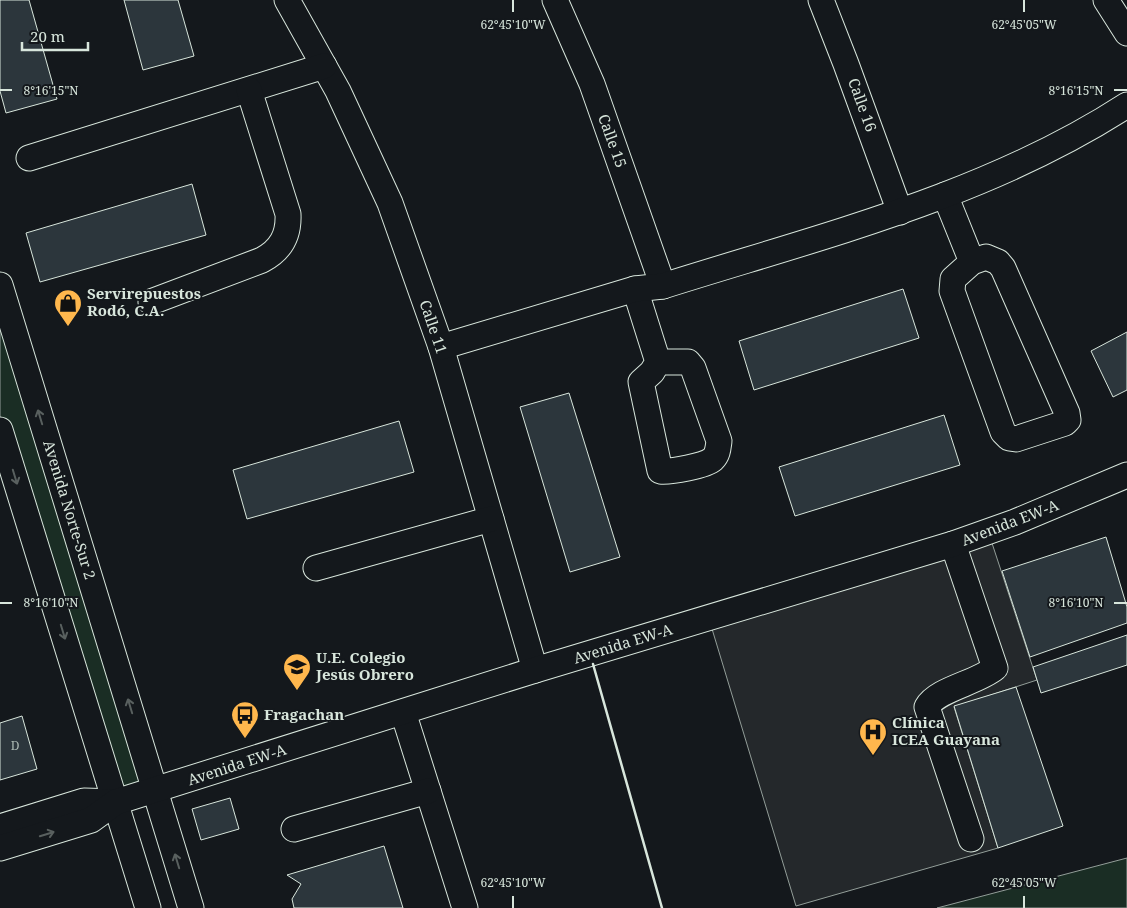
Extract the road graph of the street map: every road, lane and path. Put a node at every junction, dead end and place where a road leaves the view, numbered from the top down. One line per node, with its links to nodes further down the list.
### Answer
1 (287, 0): 6 (street, Calle 11)
2 (555, 0): 14 (street, Calle 15)
3 (821, 0): 11 (street, Calle 16)
4 (1106, 0): 5 (street)
5 (1127, 33)
6 (324, 66): 7 (street); 17 (street, Calle 11)
7 (249, 90): 9 (street); 16 (street)
8 (1127, 105): 10 (street)
9 (29, 158)
10 (945, 195): 11 (street); 12 (street)
11 (900, 212): 14 (street)
12 (972, 262): 12 (street)
13 (0, 285): 26 (street, Avenida Norte-Sur 2, one-way to 13)
14 (662, 286): 15 (street)
15 (635, 289): 17 (street); 18 (street)
16 (151, 302)
17 (441, 347): 21 (street, Calle 11)
18 (658, 362)
19 (0, 430): 28 (street, one-way to 28)
20 (1127, 475): 22 (street, Avenida EW-A)
21 (491, 519): 23 (street); 24 (street, Calle 11)
22 (953, 544): 24 (street, Avenida EW-A); 31 (street)
23 (316, 568)
24 (535, 670): 25 (street, Avenida EW-A)
25 (403, 712): 26 (street, Avenida EW-A); 27 (street)
26 (156, 791): 28 (street, Avenida EW-A); 34 (street, Avenida Norte-Sur 2, one-way to 26)
27 (428, 791): 30 (street); 35 (street)
28 (116, 802): 29 (street); 32 (street, one-way to 28); 33 (street)
29 (0, 827)
30 (294, 829)
31 (972, 839)
32 (0, 848)
33 (148, 908)
34 (191, 908)
35 (465, 908)

